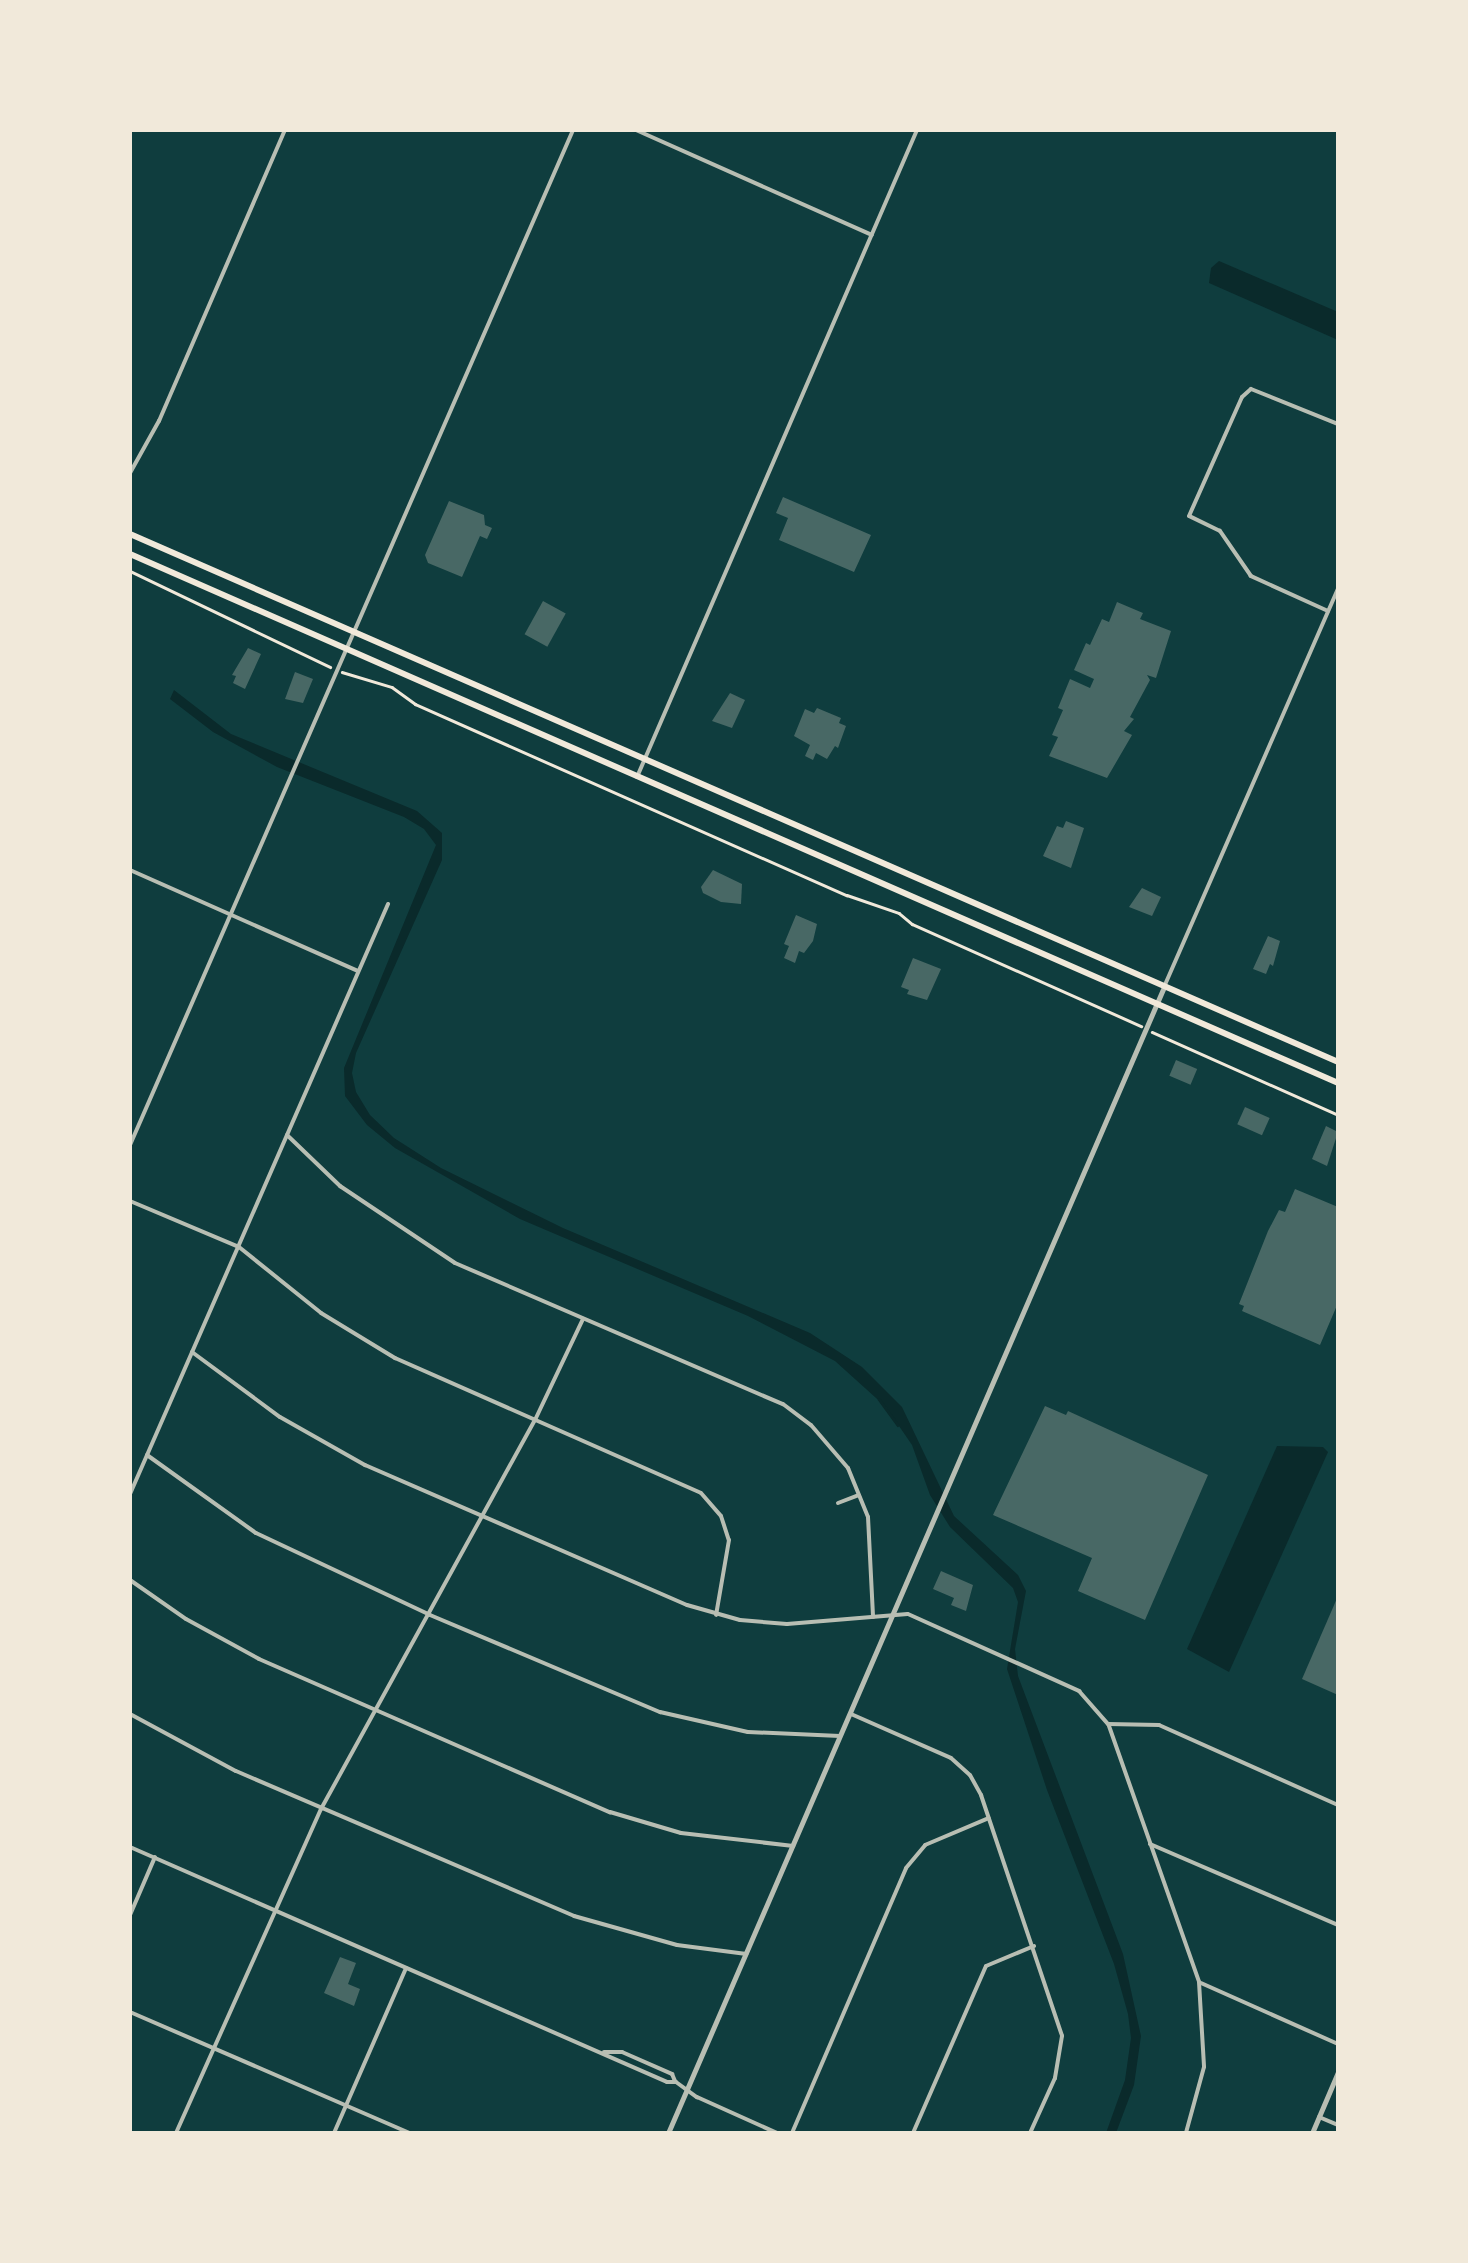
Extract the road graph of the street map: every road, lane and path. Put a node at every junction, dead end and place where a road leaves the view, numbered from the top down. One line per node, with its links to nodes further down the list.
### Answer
1 (285, 130): 7 (street)
2 (574, 130): 13 (street)
3 (636, 130): 5 (street)
4 (918, 130): 5 (street)
5 (872, 235): 17 (street)
6 (1338, 424): 12 (street)
7 (130, 473)
8 (130, 534): 13 (main road)
9 (130, 554): 14 (main road)
10 (130, 571): 15 (path)
11 (1338, 589): 12 (street)
12 (1328, 610): 23 (street)
13 (354, 632): 14 (street); 17 (main road)
14 (347, 650): 18 (main road); 21 (street)
15 (330, 667)
16 (344, 674): 25 (path)
17 (645, 760): 18 (street); 23 (main road)
18 (637, 777): 24 (main road)
19 (130, 870): 21 (street)
20 (388, 904): 22 (street)
21 (232, 915): 22 (street); 31 (street)
22 (358, 971): 30 (street)
23 (1164, 987): 24 (street); 27 (main road)
24 (1156, 1004): 28 (main road); 44 (street)
25 (1132, 1020)
26 (1158, 1035): 29 (path)
27 (1338, 1062)
28 (1338, 1084)
29 (1338, 1115)
30 (287, 1135): 33 (street); 34 (street)
31 (130, 1145)
32 (130, 1201): 33 (street)
33 (239, 1247): 35 (street); 36 (street)
34 (583, 1319): 36 (street); 39 (street)
35 (192, 1352): 37 (street); 41 (street)
36 (535, 1420): 41 (street); 45 (street)
37 (147, 1455): 38 (street); 43 (street)
38 (130, 1494)
39 (859, 1495): 40 (street); 46 (street)
40 (838, 1503)
41 (483, 1516): 43 (street); 45 (street)
42 (130, 1580): 47 (street)
43 (430, 1614): 47 (street); 51 (street)
44 (893, 1614): 46 (street); 49 (street); 50 (street)
45 (716, 1615): 46 (street)
46 (873, 1617)
47 (375, 1710): 53 (street); 57 (street)
48 (130, 1714): 53 (street)
49 (850, 1714): 51 (street); 54 (street)
50 (1108, 1724): 52 (street); 55 (street)
51 (840, 1736): 57 (street)
52 (1338, 1805)
53 (321, 1809): 59 (street); 63 (street)
54 (989, 1818): 62 (street); 81 (street)
55 (1150, 1844): 61 (street); 65 (street)
56 (130, 1846): 58 (street)
57 (792, 1846): 63 (street)
58 (155, 1857): 59 (street); 60 (street)
59 (274, 1909): 64 (street); 68 (street)
60 (130, 1915)
61 (1338, 1925)
62 (1034, 1946): 82 (street); 83 (street)
63 (746, 1954): 72 (street)
64 (406, 1966): 69 (street); 73 (street)
65 (1199, 1982): 67 (street); 84 (street)
66 (130, 2012): 68 (street)
67 (1338, 2044)
68 (214, 2048): 73 (street); 76 (street)
69 (604, 2052): 71 (street); 71 (street)
70 (1338, 2072): 74 (street)
71 (676, 2082): 72 (street)
72 (688, 2088): 79 (street); 80 (street)
73 (346, 2106): 77 (street); 78 (street)
74 (1319, 2117): 75 (street); 85 (street)
75 (1338, 2125)
76 (176, 2133)
77 (334, 2133)
78 (408, 2133)
79 (668, 2133)
80 (778, 2133)
81 (792, 2133)
82 (913, 2133)
83 (1030, 2133)
84 (1186, 2133)
85 (1312, 2133)

